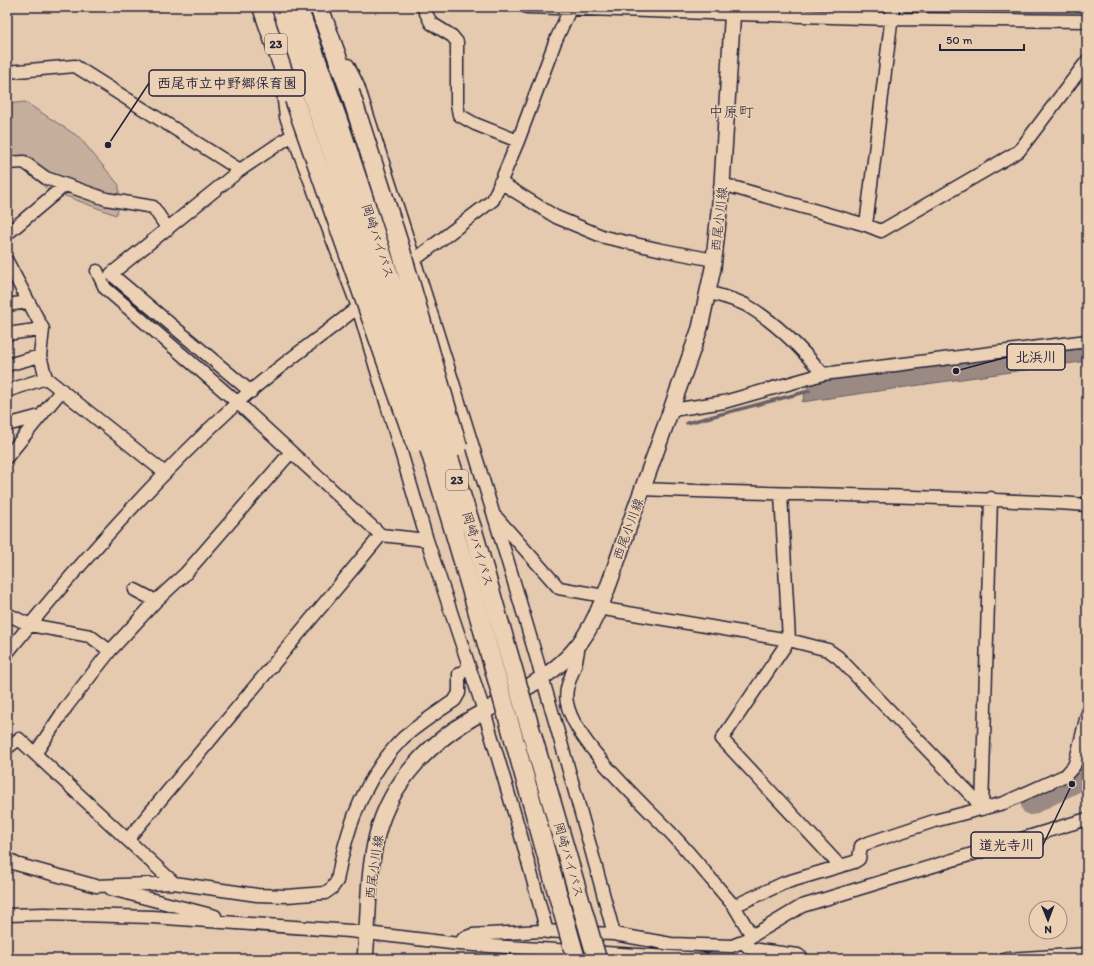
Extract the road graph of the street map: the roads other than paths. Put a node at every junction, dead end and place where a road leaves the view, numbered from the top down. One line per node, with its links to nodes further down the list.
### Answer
1 (262, 7): 14 (highway, 23)
2 (281, 7): 53 (highway, 岡崎バイパス / 23, bridge)
3 (298, 7): 57 (highway, 岡崎バイパス / 23, bridge)
4 (319, 7): 11 (highway, 23)
5 (423, 7): 16 (street)
6 (527, 7): 7 (street)
7 (571, 8): 8 (street); 16 (street)
8 (733, 10): 9 (street); 20 (main road, 西尾小川線)
9 (893, 13): 10 (street); 22 (street)
10 (1087, 21)
11 (330, 39): 25 (street); 57 (highway, 23, bridge)
12 (1087, 62): 22 (street)
13 (7, 72): 18 (street)
14 (289, 81): 15 (street); 53 (highway, 23, bridge)
15 (292, 135): 18 (street); 33 (street)
16 (518, 141): 19 (street)
17 (7, 163): 21 (street)
18 (240, 170): 23 (street)
19 (500, 182): 25 (street); 26 (street)
20 (722, 184): 22 (street); 26 (main road, 西尾小川線)
21 (65, 185): 23 (street); 24 (street)
22 (866, 225)
23 (168, 229): 43 (street)
24 (7, 234)
25 (415, 259): 33 (street); 56 (street)
26 (714, 260): 30 (main road, 西尾小川線)
27 (7, 261): 29 (street)
28 (97, 271): 44 (street)
29 (10, 275): 31 (street)
30 (708, 292): 39 (street); 45 (main road, 西尾小川線)
31 (28, 302): 32 (street); 34 (street)
32 (7, 305)
33 (358, 307): 43 (street); 59 (street)
34 (43, 329): 35 (street); 37 (street)
35 (7, 334)
36 (1087, 341): 39 (street)
37 (40, 356): 38 (street); 40 (street)
38 (7, 365)
39 (823, 374): 45 (street)
40 (46, 378): 41 (street); 42 (street)
41 (62, 390): 46 (street); 50 (street)
42 (7, 391)
43 (251, 392): 44 (street)
44 (238, 403): 48 (street); 50 (street)
45 (672, 410): 51 (main road, 西尾小川線)
46 (40, 416): 47 (street); 49 (street)
47 (7, 424)
48 (291, 452): 58 (street); 61 (street)
49 (7, 457)
50 (165, 473): 64 (street)
51 (642, 489): 52 (street); 62 (main road, 西尾小川線)
52 (781, 494): 54 (street); 65 (street)
53 (443, 496): 92 (highway, 岡崎バイパス / 23, bridge)
54 (991, 498): 55 (street); 75 (street)
55 (1087, 505)
56 (495, 516): 62 (street); 70 (street)
57 (473, 531): 93 (highway, 岡崎バイパス / 23, bridge)
58 (381, 535): 59 (street); 77 (street)
59 (427, 540): 69 (street)
60 (135, 590): 61 (street)
61 (156, 601): 67 (street)
62 (601, 602): 65 (street); 66 (main road, 西尾小川線)
63 (7, 614): 64 (street)
64 (30, 625): 67 (street); 68 (street)
65 (789, 640): 75 (street); 79 (street)
66 (579, 644): 70 (main road, 西尾小川線); 82 (street)
67 (110, 651): 74 (street)
68 (7, 653)
69 (469, 668): 71 (street); 80 (street)
70 (543, 677): 71 (main road, 西尾小川線); 86 (street)
71 (484, 711): 85 (street); 87 (main road, 西尾小川線)
72 (1087, 715): 75 (street)
73 (7, 748): 74 (street)
74 (35, 754): 77 (street)
75 (982, 809): 79 (street)
76 (1087, 819): 88 (street)
77 (128, 839): 80 (street)
78 (7, 858): 81 (street)
79 (840, 866): 82 (street)
80 (174, 883): 81 (street)
81 (96, 886): 84 (street)
82 (734, 906): 88 (street)
83 (7, 915): 84 (street)
84 (245, 924): 87 (street)
85 (547, 932): 86 (street); 89 (street)
86 (614, 934): 88 (street)
87 (367, 937): 89 (street); 91 (main road, 西尾小川線)
88 (747, 939): 95 (street)
89 (459, 944): 94 (street)
90 (1087, 954): 96 (street)
91 (365, 959)
92 (576, 959)
93 (597, 959)
94 (703, 959)
95 (803, 959)
96 (1006, 959)

